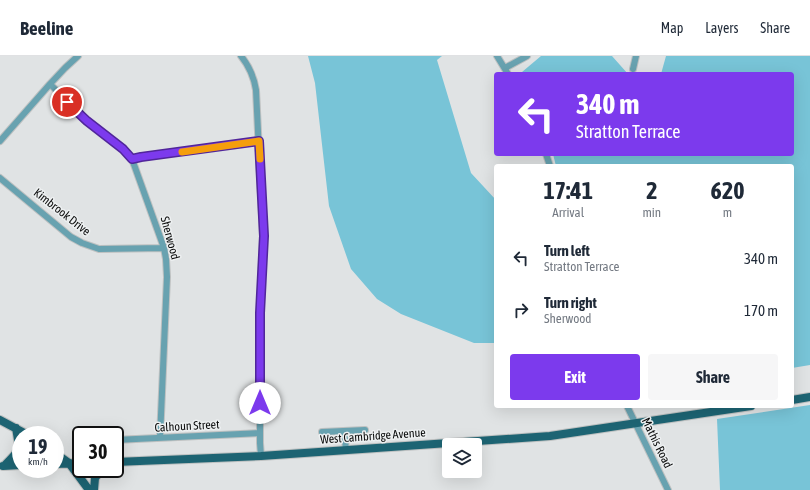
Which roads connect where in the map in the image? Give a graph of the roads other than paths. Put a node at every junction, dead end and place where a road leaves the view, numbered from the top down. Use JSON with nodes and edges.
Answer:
{"nodes":[{"id":1,"x":78,"y":56,"type":"edge"},
{"id":2,"x":241,"y":56,"type":"edge"},
{"id":3,"x":497,"y":56,"type":"edge"},
{"id":4,"x":527,"y":56,"type":"edge"},
{"id":5,"x":636,"y":56,"type":"edge"},
{"id":6,"x":505,"y":68,"type":"junction"},
{"id":7,"x":633,"y":69,"type":"dead end"},
{"id":8,"x":507,"y":72,"type":"edge"},
{"id":9,"x":50,"y":84,"type":"junction"},
{"id":10,"x":0,"y":141,"type":"edge"},
{"id":11,"x":259,"y":141,"type":"junction"},
{"id":12,"x":132,"y":159,"type":"junction"},
{"id":13,"x":0,"y":178,"type":"edge"},
{"id":14,"x":164,"y":248,"type":"junction"},
{"id":15,"x":810,"y":397,"type":"edge"},
{"id":16,"x":794,"y":400,"type":"edge"},
{"id":17,"x":628,"y":408,"type":"edge"},
{"id":18,"x":738,"y":408,"type":"edge"},
{"id":19,"x":0,"y":420,"type":"edge"},
{"id":20,"x":635,"y":424,"type":"junction"},
{"id":21,"x":12,"y":426,"type":"edge"},
{"id":22,"x":365,"y":430,"type":"dead end"},
{"id":23,"x":344,"y":431,"type":"junction"},
{"id":24,"x":322,"y":432,"type":"dead end"},
{"id":25,"x":260,"y":434,"type":"junction"},
{"id":26,"x":160,"y":438,"type":"junction"},
{"id":27,"x":124,"y":440,"type":"edge"},
{"id":28,"x":346,"y":450,"type":"junction"},
{"id":29,"x":260,"y":456,"type":"junction"},
{"id":30,"x":12,"y":458,"type":"edge"},
{"id":31,"x":64,"y":460,"type":"edge"},
{"id":32,"x":124,"y":462,"type":"edge"},
{"id":33,"x":64,"y":464,"type":"edge"},
{"id":34,"x":69,"y":464,"type":"junction"},
{"id":35,"x":72,"y":464,"type":"edge"},
{"id":36,"x":3,"y":466,"type":"edge"},
{"id":37,"x":95,"y":478,"type":"edge"},
{"id":38,"x":89,"y":490,"type":"edge"},
{"id":39,"x":94,"y":490,"type":"edge"},
{"id":40,"x":668,"y":490,"type":"edge"}],
"edges":[{"from":1,"to":9,"type":"street"},
{"from":2,"to":11,"type":"street"},
{"from":3,"to":6,"type":"street"},
{"from":4,"to":6,"type":"street"},
{"from":5,"to":7,"type":"street"},
{"from":6,"to":8,"type":"street"},
{"from":9,"to":10,"type":"street"},
{"from":9,"to":12,"type":"street","name":"Sherwood"},
{"from":11,"to":12,"type":"street"},
{"from":11,"to":25,"type":"street"},
{"from":12,"to":14,"type":"street","name":"Sherwood"},
{"from":13,"to":14,"type":"street","name":"Kimbrook Drive"},
{"from":14,"to":26,"type":"street","name":"Sherwood"},
{"from":15,"to":16,"type":"main road"},
{"from":17,"to":20,"type":"street","name":"Mathis Road"},
{"from":18,"to":20,"type":"main road","name":"West Cambridge Avenue"},
{"from":19,"to":21,"type":"main road"},
{"from":20,"to":28,"type":"main road","name":"West Cambridge Avenue"},
{"from":20,"to":40,"type":"street","name":"Mathis Road"},
{"from":22,"to":23,"type":"street"},
{"from":23,"to":24,"type":"street"},
{"from":23,"to":28,"type":"street"},
{"from":25,"to":26,"type":"street","name":"Calhoun Street"},
{"from":25,"to":29,"type":"street"},
{"from":26,"to":27,"type":"street","name":"Calhoun Street"},
{"from":28,"to":29,"type":"main road","name":"West Cambridge Avenue"},
{"from":29,"to":32,"type":"main road","name":"West Cambridge Avenue"},
{"from":30,"to":36,"type":"main road"},
{"from":31,"to":34,"type":"main road"},
{"from":33,"to":34,"type":"main road"},
{"from":34,"to":35,"type":"main road"},
{"from":34,"to":38,"type":"main road"},
{"from":37,"to":39,"type":"main road"}]}
